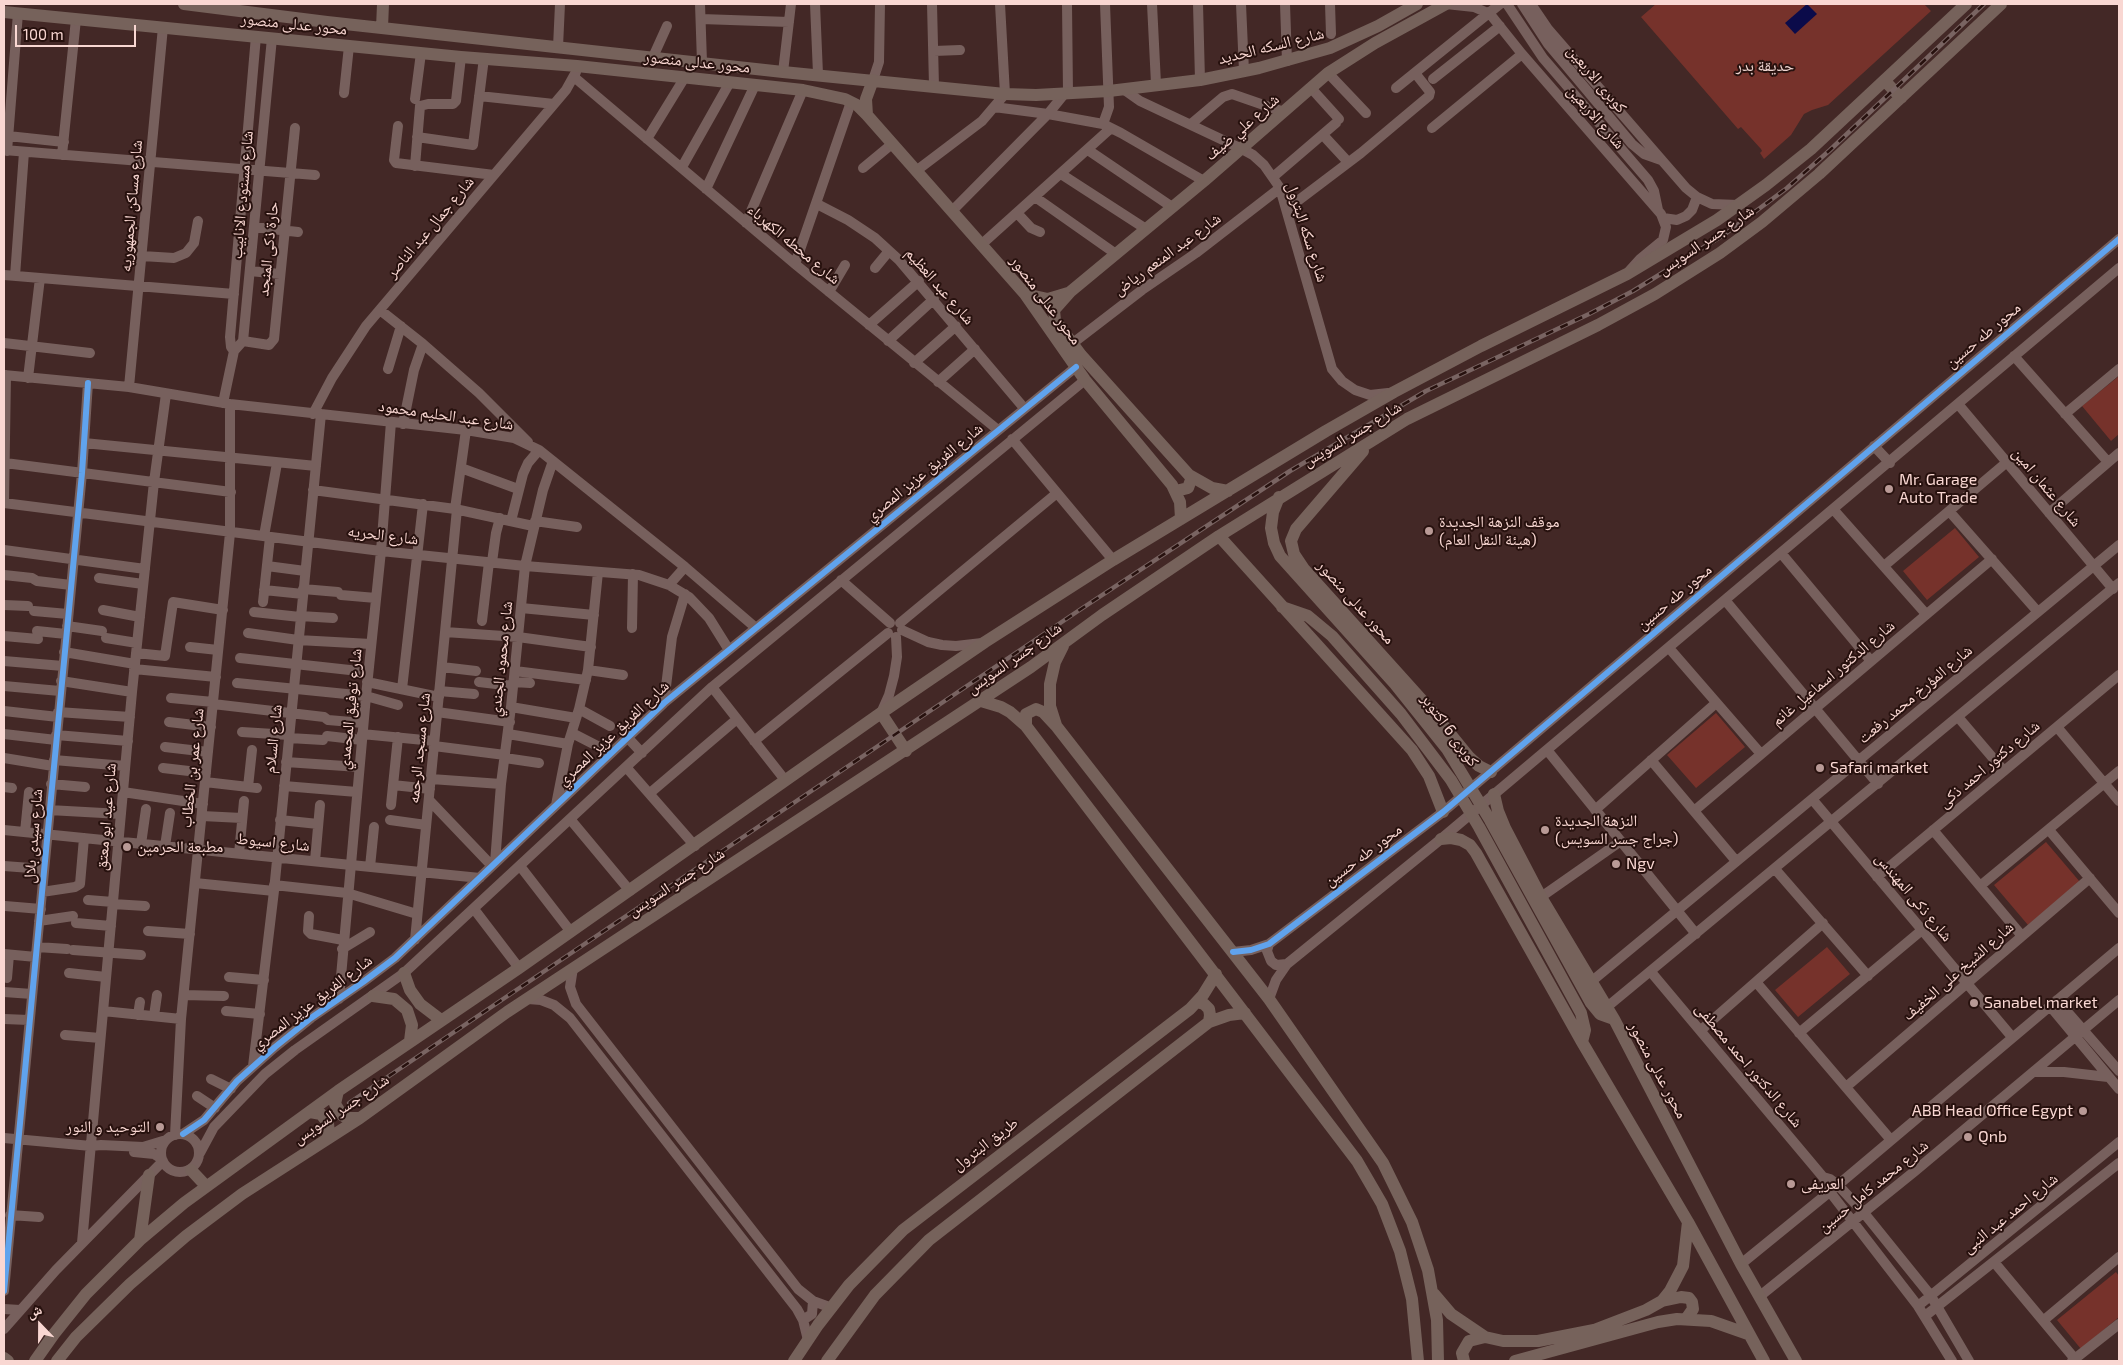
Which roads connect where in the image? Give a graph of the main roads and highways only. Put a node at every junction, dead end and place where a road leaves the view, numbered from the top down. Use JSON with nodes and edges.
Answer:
{"nodes":[{"id":1,"x":184,"y":4,"type":"edge"},
{"id":2,"x":383,"y":4,"type":"edge"},
{"id":3,"x":1417,"y":4,"type":"edge"},
{"id":4,"x":1446,"y":4,"type":"edge"},
{"id":5,"x":1966,"y":4,"type":"edge"},
{"id":6,"x":2001,"y":4,"type":"edge"},
{"id":7,"x":15,"y":8,"type":"edge"},
{"id":8,"x":4,"y":12,"type":"edge"},
{"id":9,"x":382,"y":28,"type":"junction"},
{"id":10,"x":1330,"y":48,"type":"junction"},
{"id":11,"x":1341,"y":64,"type":"junction"},
{"id":12,"x":837,"y":76,"type":"junction"},
{"id":13,"x":872,"y":80,"type":"junction"},
{"id":14,"x":1885,"y":81,"type":"junction"},
{"id":15,"x":1124,"y":89,"type":"joint"},
{"id":16,"x":832,"y":96,"type":"junction"},
{"id":17,"x":1902,"y":98,"type":"junction"},
{"id":18,"x":867,"y":115,"type":"junction"},
{"id":19,"x":1070,"y":292,"type":"junction"},
{"id":20,"x":1025,"y":294,"type":"junction"},
{"id":21,"x":1371,"y":442,"type":"junction"},
{"id":22,"x":1192,"y":477,"type":"junction"},
{"id":23,"x":1228,"y":490,"type":"junction"},
{"id":24,"x":1176,"y":491,"type":"junction"},
{"id":25,"x":1279,"y":498,"type":"junction"},
{"id":26,"x":1181,"y":519,"type":"junction"},
{"id":27,"x":1219,"y":536,"type":"junction"},
{"id":28,"x":1300,"y":572,"type":"junction"},
{"id":29,"x":1282,"y":607,"type":"junction"},
{"id":30,"x":1065,"y":643,"type":"junction"},
{"id":31,"x":980,"y":701,"type":"junction"},
{"id":32,"x":881,"y":713,"type":"junction"},
{"id":33,"x":1026,"y":726,"type":"junction"},
{"id":34,"x":1057,"y":727,"type":"junction"},
{"id":35,"x":1461,"y":748,"type":"junction"},
{"id":36,"x":906,"y":750,"type":"junction"},
{"id":37,"x":1491,"y":772,"type":"road end"},
{"id":38,"x":1429,"y":776,"type":"junction"},
{"id":39,"x":1494,"y":794,"type":"road end"},
{"id":40,"x":1443,"y":812,"type":"road end"},
{"id":41,"x":1505,"y":828,"type":"junction"},
{"id":42,"x":1441,"y":839,"type":"road end"},
{"id":43,"x":1498,"y":848,"type":"junction"},
{"id":44,"x":1473,"y":849,"type":"junction"},
{"id":45,"x":404,"y":973,"type":"road end"},
{"id":46,"x":1216,"y":974,"type":"junction"},
{"id":47,"x":373,"y":996,"type":"road end"},
{"id":48,"x":1197,"y":1002,"type":"junction"},
{"id":49,"x":1245,"y":1013,"type":"junction"},
{"id":50,"x":1614,"y":1019,"type":"junction"},
{"id":51,"x":442,"y":1020,"type":"junction"},
{"id":52,"x":1209,"y":1022,"type":"junction"},
{"id":53,"x":410,"y":1041,"type":"junction"},
{"id":54,"x":1582,"y":1042,"type":"junction"},
{"id":55,"x":338,"y":1091,"type":"junction"},
{"id":56,"x":310,"y":1112,"type":"junction"},
{"id":57,"x":360,"y":1118,"type":"junction"},
{"id":58,"x":327,"y":1139,"type":"junction"},
{"id":59,"x":191,"y":1170,"type":"road end"},
{"id":60,"x":149,"y":1175,"type":"road end"},
{"id":61,"x":206,"y":1186,"type":"junction"},
{"id":62,"x":944,"y":1196,"type":"junction"},
{"id":63,"x":960,"y":1214,"type":"junction"},
{"id":64,"x":1688,"y":1222,"type":"junction"},
{"id":65,"x":140,"y":1240,"type":"junction"},
{"id":66,"x":1434,"y":1294,"type":"junction"},
{"id":67,"x":1662,"y":1300,"type":"junction"},
{"id":68,"x":1686,"y":1318,"type":"junction"},
{"id":69,"x":1748,"y":1334,"type":"junction"},
{"id":70,"x":1485,"y":1337,"type":"junction"},
{"id":71,"x":4,"y":1358,"type":"edge"},
{"id":72,"x":8,"y":1361,"type":"edge"},
{"id":73,"x":35,"y":1361,"type":"edge"},
{"id":74,"x":56,"y":1361,"type":"edge"},
{"id":75,"x":794,"y":1361,"type":"edge"},
{"id":76,"x":826,"y":1361,"type":"edge"},
{"id":77,"x":1418,"y":1361,"type":"edge"},
{"id":78,"x":1438,"y":1361,"type":"edge"},
{"id":79,"x":1464,"y":1361,"type":"edge"},
{"id":80,"x":1515,"y":1361,"type":"edge"},
{"id":81,"x":1764,"y":1361,"type":"edge"},
{"id":82,"x":1796,"y":1361,"type":"edge"}],
"edges":[{"from":1,"to":9,"type":"main road","name":"محور عدلى منصور"},
{"from":2,"to":9,"type":"main road"},
{"from":3,"to":10,"type":"main road","name":"شارع السكه الحديد"},
{"from":4,"to":11,"type":"main road","name":"شارع علي ضيف"},
{"from":5,"to":14,"type":"main road","name":"شارع جسر السويس"},
{"from":6,"to":17,"type":"main road","name":"شارع جسر السويس"},
{"from":7,"to":8,"type":"main road","name":"محور عدلى منصور"},
{"from":7,"to":16,"type":"main road","name":"محور عدلى منصور"},
{"from":9,"to":12,"type":"main road","name":"محور عدلى منصور"},
{"from":10,"to":11,"type":"main road"},
{"from":10,"to":15,"type":"main road","name":"شارع السكه الحديد"},
{"from":11,"to":19,"type":"main road","name":"شارع علي ضيف"},
{"from":12,"to":13,"type":"main road","name":"محور عدلى منصور"},
{"from":12,"to":16,"type":"main road"},
{"from":13,"to":15,"type":"main road","name":"محور عدلى منصور"},
{"from":13,"to":18,"type":"main road"},
{"from":14,"to":17,"type":"main road"},
{"from":14,"to":23,"type":"main road","name":"شارع جسر السويس"},
{"from":16,"to":18,"type":"main road","name":"محور عدلى منصور"},
{"from":17,"to":21,"type":"main road","name":"شارع جسر السويس"},
{"from":18,"to":20,"type":"main road","name":"محور عدلى منصور"},
{"from":19,"to":20,"type":"main road"},
{"from":19,"to":22,"type":"main road","name":"محور عدلى منصور"},
{"from":20,"to":24,"type":"main road","name":"محور عدلى منصور"},
{"from":21,"to":25,"type":"main road","name":"شارع جسر السويس"},
{"from":21,"to":28,"type":"main road","name":"محور عدلى منصور"},
{"from":22,"to":23,"type":"main road","name":"محور عدلى منصور"},
{"from":22,"to":24,"type":"main road"},
{"from":23,"to":26,"type":"main road","name":"شارع جسر السويس"},
{"from":24,"to":26,"type":"main road","name":"محور عدلى منصور"},
{"from":25,"to":27,"type":"main road","name":"شارع جسر السويس"},
{"from":25,"to":28,"type":"main road","name":"كوبرى 6 اكتوبر"},
{"from":26,"to":32,"type":"main road","name":"شارع جسر السويس"},
{"from":27,"to":29,"type":"main road"},
{"from":27,"to":30,"type":"main road","name":"شارع جسر السويس"},
{"from":28,"to":35,"type":"main road","name":"محور عدلى منصور"},
{"from":28,"to":43,"type":"main road","name":"كوبرى 6 اكتوبر"},
{"from":29,"to":38,"type":"main road"},
{"from":29,"to":43,"type":"main road","name":"كوبرى 6 اكتوبر"},
{"from":30,"to":31,"type":"main road","name":"شارع جسر السويس"},
{"from":30,"to":34,"type":"main road"},
{"from":31,"to":33,"type":"main road"},
{"from":31,"to":36,"type":"main road","name":"شارع جسر السويس"},
{"from":32,"to":36,"type":"main road"},
{"from":32,"to":51,"type":"main road","name":"شارع جسر السويس"},
{"from":33,"to":34,"type":"main road"},
{"from":33,"to":46,"type":"main road"},
{"from":34,"to":66,"type":"main road"},
{"from":35,"to":37,"type":"main road","name":"محور عدلى منصور"},
{"from":35,"to":38,"type":"main road"},
{"from":36,"to":57,"type":"main road","name":"شارع جسر السويس"},
{"from":38,"to":40,"type":"main road"},
{"from":39,"to":41,"type":"main road","name":"محور عدلى منصور"},
{"from":41,"to":44,"type":"main road"},
{"from":41,"to":50,"type":"main road","name":"محور عدلى منصور"},
{"from":42,"to":44,"type":"main road"},
{"from":43,"to":50,"type":"main road","name":"كوبرى 6 اكتوبر"},
{"from":43,"to":54,"type":"main road","name":"كوبرى 6 اكتوبر"},
{"from":44,"to":54,"type":"main road"},
{"from":45,"to":51,"type":"main road"},
{"from":46,"to":48,"type":"main road","name":"طريق البترول"},
{"from":46,"to":49,"type":"main road"},
{"from":47,"to":53,"type":"main road"},
{"from":48,"to":52,"type":"main road"},
{"from":48,"to":62,"type":"main road","name":"طريق البترول"},
{"from":49,"to":52,"type":"main road"},
{"from":49,"to":77,"type":"main road"},
{"from":50,"to":82,"type":"main road","name":"محور عدلى منصور"},
{"from":51,"to":53,"type":"main road","name":"شارع جسر السويس"},
{"from":52,"to":63,"type":"main road"},
{"from":53,"to":55,"type":"main road","name":"شارع جسر السويس"},
{"from":54,"to":64,"type":"main road"},
{"from":55,"to":56,"type":"main road","name":"شارع جسر السويس"},
{"from":55,"to":57,"type":"main road"},
{"from":56,"to":58,"type":"main road"},
{"from":56,"to":61,"type":"main road","name":"شارع جسر السويس"},
{"from":57,"to":58,"type":"main road","name":"شارع جسر السويس"},
{"from":58,"to":74,"type":"main road","name":"شارع جسر السويس"},
{"from":59,"to":61,"type":"main road"},
{"from":60,"to":65,"type":"main road"},
{"from":61,"to":65,"type":"main road","name":"شارع جسر السويس"},
{"from":62,"to":63,"type":"main road"},
{"from":62,"to":75,"type":"main road","name":"طريق البترول"},
{"from":63,"to":76,"type":"main road"},
{"from":64,"to":67,"type":"main road"},
{"from":64,"to":69,"type":"main road"},
{"from":65,"to":73,"type":"main road","name":"شارع جسر السويس"},
{"from":66,"to":70,"type":"main road"},
{"from":66,"to":78,"type":"main road"},
{"from":67,"to":68,"type":"main road"},
{"from":67,"to":70,"type":"main road"},
{"from":68,"to":69,"type":"main road"},
{"from":68,"to":80,"type":"main road"},
{"from":69,"to":81,"type":"main road"},
{"from":70,"to":79,"type":"main road"},
{"from":71,"to":72,"type":"main road"}]}
